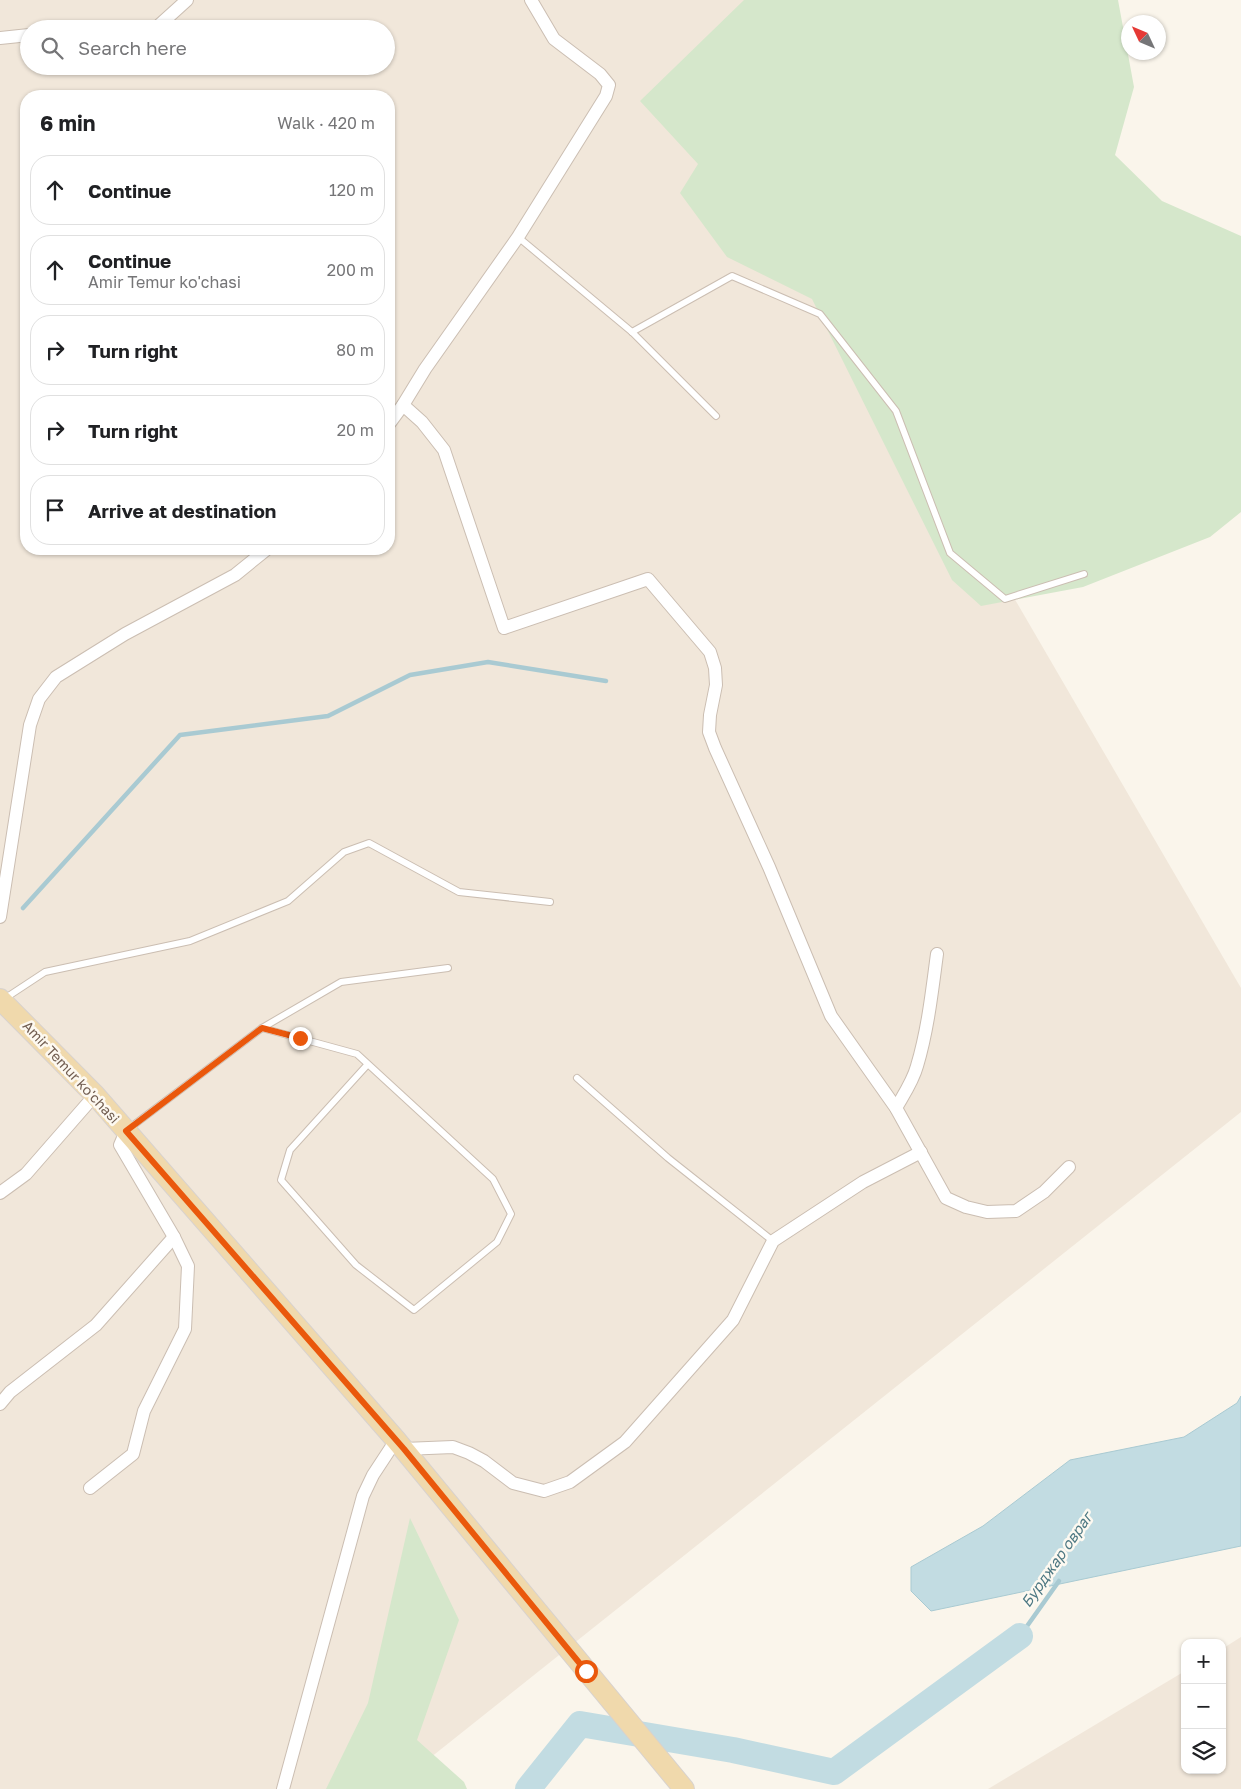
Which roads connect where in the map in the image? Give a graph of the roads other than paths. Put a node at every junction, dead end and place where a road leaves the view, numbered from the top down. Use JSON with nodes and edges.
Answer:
{"nodes":[{"id":1,"x":187,"y":0,"type":"edge"},
{"id":2,"x":531,"y":0,"type":"edge"},
{"id":3,"x":166,"y":20,"type":"edge"},
{"id":4,"x":20,"y":36,"type":"edge"},
{"id":5,"x":0,"y":38,"type":"edge"},
{"id":6,"x":518,"y":237,"type":"junction"},
{"id":7,"x":632,"y":332,"type":"junction"},
{"id":8,"x":403,"y":405,"type":"junction"},
{"id":9,"x":395,"y":416,"type":"edge"},
{"id":10,"x":716,"y":416,"type":"dead end"},
{"id":11,"x":260,"y":555,"type":"edge"},
{"id":12,"x":1084,"y":574,"type":"dead end"},
{"id":13,"x":550,"y":902,"type":"dead end"},
{"id":14,"x":0,"y":917,"type":"edge"},
{"id":15,"x":937,"y":954,"type":"dead end"},
{"id":16,"x":448,"y":968,"type":"dead end"},
{"id":17,"x":1,"y":999,"type":"edge"},
{"id":18,"x":262,"y":1028,"type":"junction"},
{"id":19,"x":368,"y":1064,"type":"junction"},
{"id":20,"x":577,"y":1078,"type":"dead end"},
{"id":21,"x":96,"y":1095,"type":"junction"},
{"id":22,"x":896,"y":1108,"type":"junction"},
{"id":23,"x":126,"y":1131,"type":"junction"},
{"id":24,"x":921,"y":1152,"type":"junction"},
{"id":25,"x":1069,"y":1167,"type":"dead end"},
{"id":26,"x":0,"y":1193,"type":"edge"},
{"id":27,"x":174,"y":1237,"type":"junction"},
{"id":28,"x":773,"y":1241,"type":"junction"},
{"id":29,"x":0,"y":1404,"type":"edge"},
{"id":30,"x":406,"y":1451,"type":"junction"},
{"id":31,"x":90,"y":1488,"type":"dead end"},
{"id":32,"x":283,"y":1789,"type":"edge"},
{"id":33,"x":684,"y":1789,"type":"edge"}],
"edges":[{"from":1,"to":3,"type":"street"},
{"from":2,"to":6,"type":"street"},
{"from":4,"to":5,"type":"street"},
{"from":6,"to":7,"type":"lane"},
{"from":6,"to":8,"type":"street"},
{"from":7,"to":10,"type":"lane"},
{"from":7,"to":12,"type":"lane"},
{"from":8,"to":9,"type":"street"},
{"from":8,"to":22,"type":"street"},
{"from":11,"to":14,"type":"street"},
{"from":13,"to":17,"type":"lane"},
{"from":15,"to":22,"type":"street"},
{"from":16,"to":18,"type":"lane"},
{"from":17,"to":21,"type":"main road","name":"Amir Temur ko'chasi"},
{"from":18,"to":19,"type":"lane"},
{"from":18,"to":23,"type":"lane"},
{"from":19,"to":19,"type":"lane"},
{"from":20,"to":28,"type":"lane"},
{"from":21,"to":23,"type":"main road","name":"Amir Temur ko'chasi"},
{"from":21,"to":26,"type":"street"},
{"from":22,"to":24,"type":"street"},
{"from":23,"to":27,"type":"street"},
{"from":23,"to":30,"type":"main road","name":"Amir Temur ko'chasi"},
{"from":24,"to":25,"type":"street"},
{"from":24,"to":28,"type":"street"},
{"from":27,"to":29,"type":"street"},
{"from":27,"to":31,"type":"street"},
{"from":28,"to":30,"type":"street"},
{"from":30,"to":32,"type":"street"},
{"from":30,"to":33,"type":"main road","name":"Amir Temur ko'chasi"}]}
